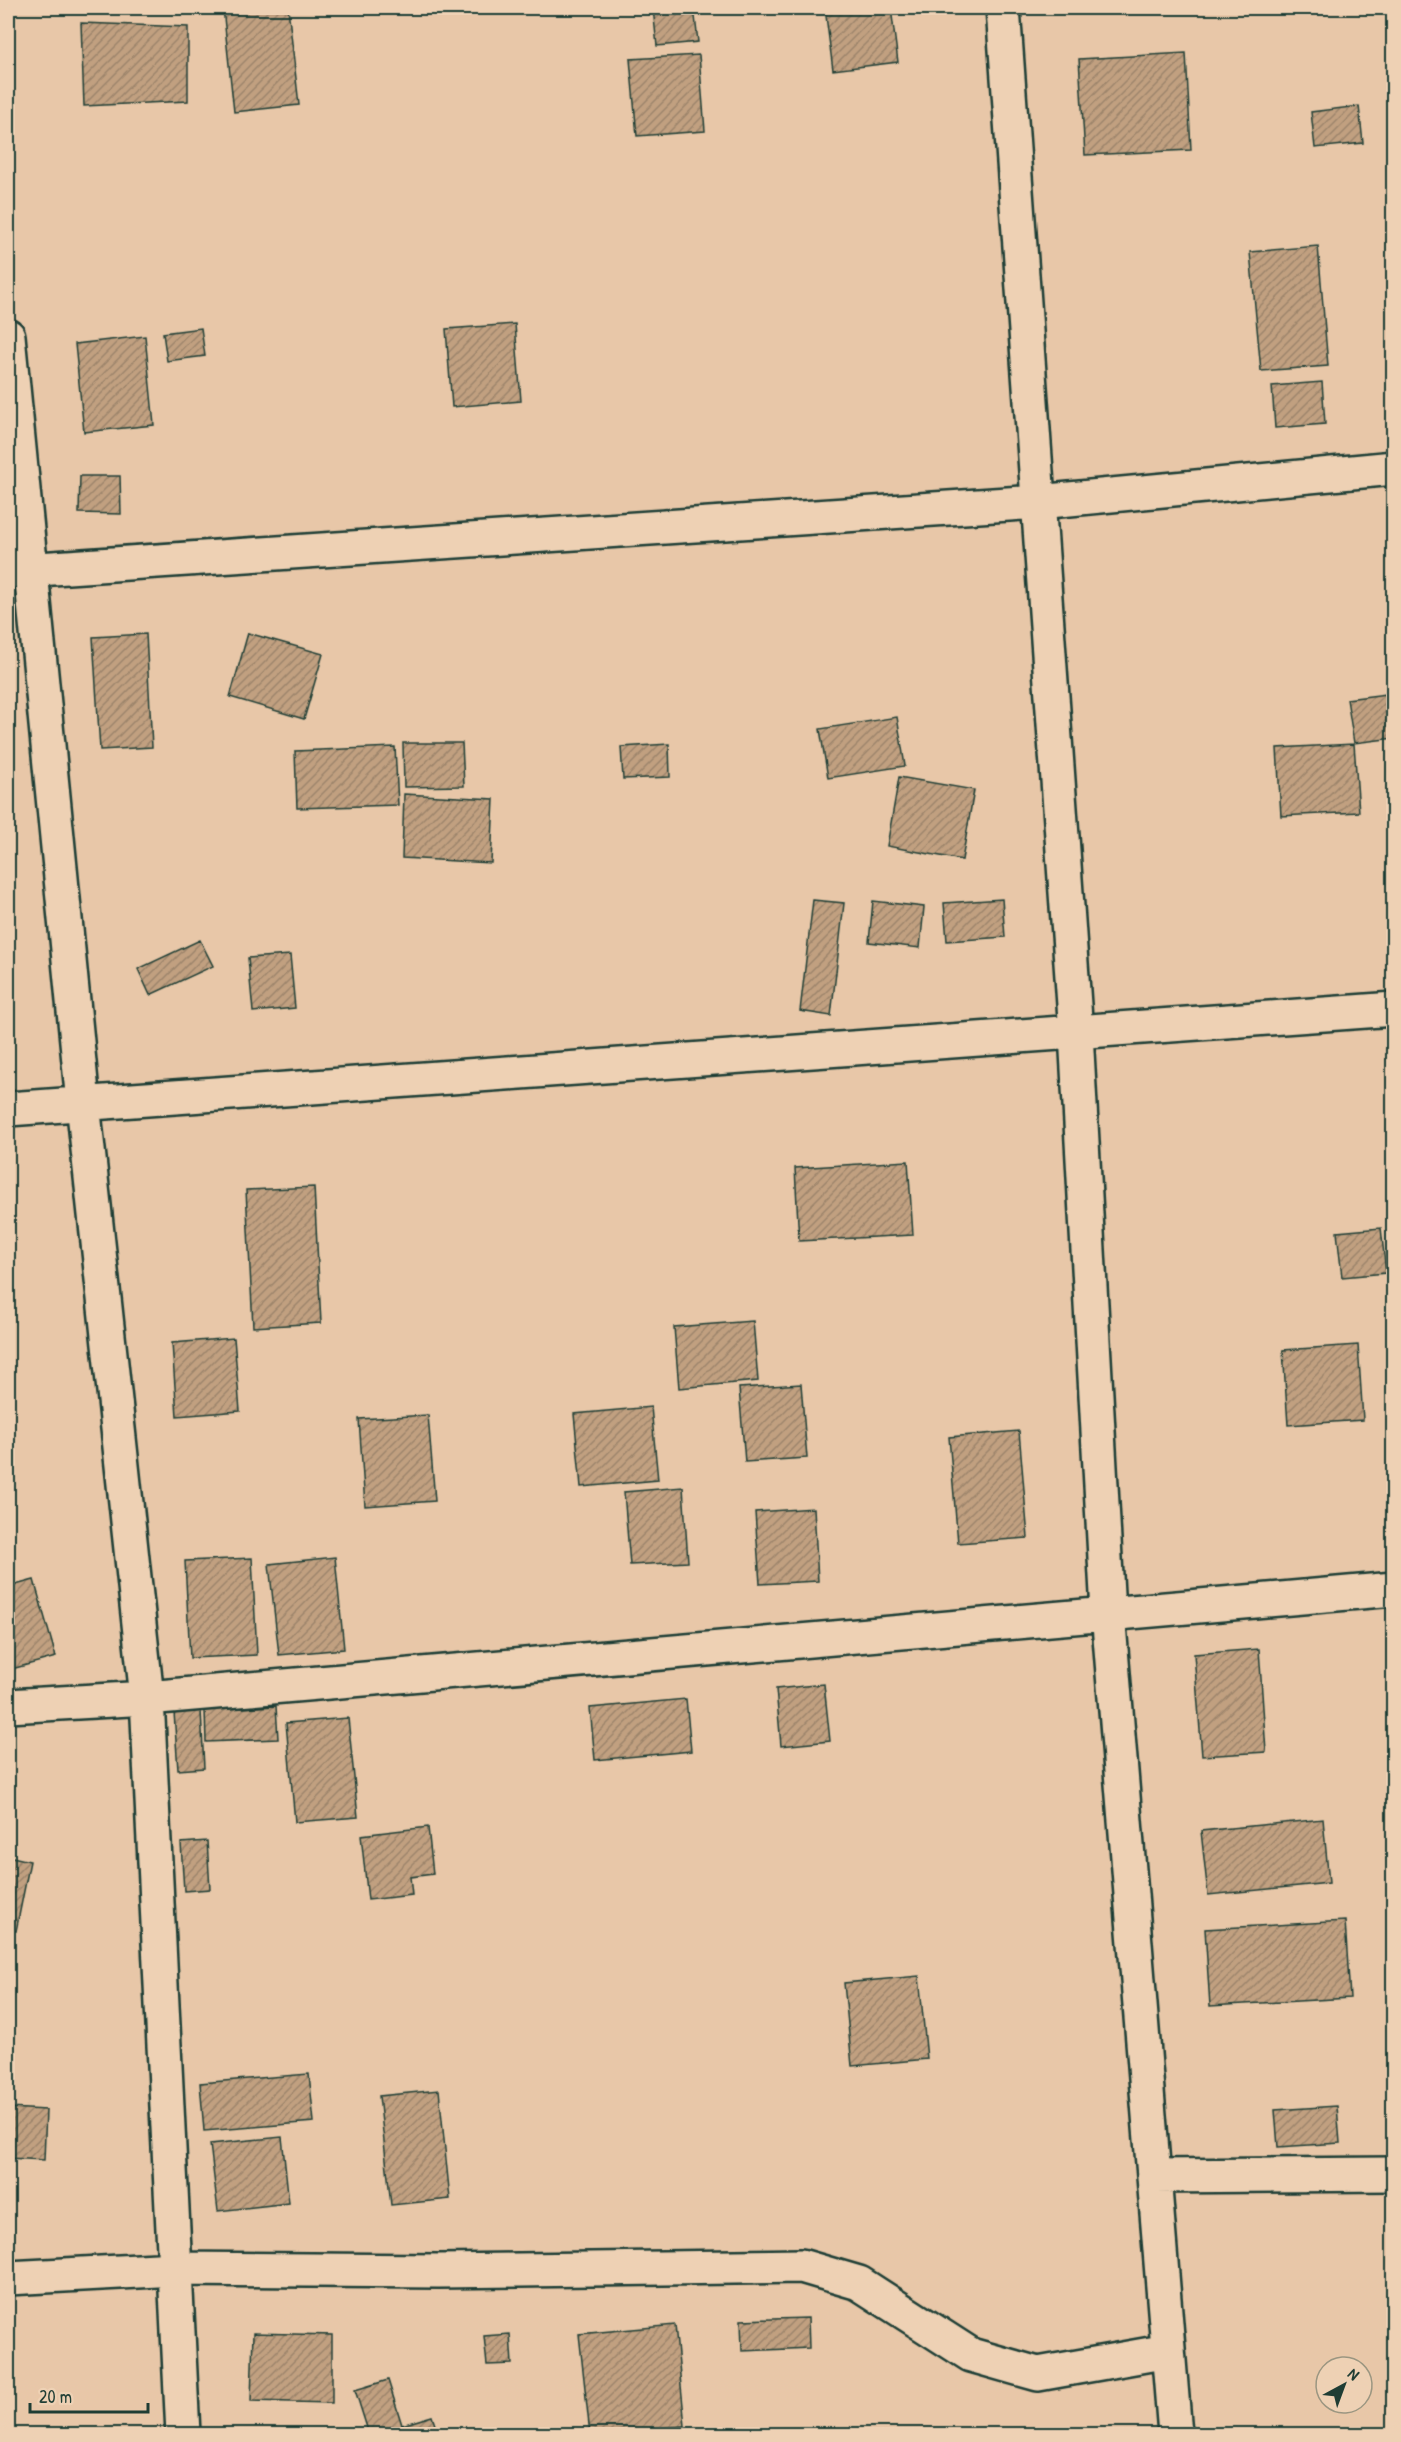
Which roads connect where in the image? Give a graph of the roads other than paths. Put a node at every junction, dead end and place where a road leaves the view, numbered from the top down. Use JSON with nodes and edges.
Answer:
{"nodes":[{"id":1,"x":1003,"y":8,"type":"edge"},
{"id":2,"x":8,"y":336,"type":"edge"},
{"id":3,"x":1394,"y":468,"type":"edge"},
{"id":4,"x":1038,"y":502,"type":"junction"},
{"id":5,"x":20,"y":570,"type":"edge"},
{"id":6,"x":1394,"y":1010,"type":"edge"},
{"id":7,"x":1076,"y":1033,"type":"junction"},
{"id":8,"x":83,"y":1103,"type":"junction"},
{"id":9,"x":8,"y":1109,"type":"edge"},
{"id":10,"x":1394,"y":1589,"type":"edge"},
{"id":11,"x":1108,"y":1612,"type":"junction"},
{"id":12,"x":147,"y":1698,"type":"junction"},
{"id":13,"x":8,"y":1706,"type":"edge"},
{"id":14,"x":1394,"y":2174,"type":"edge"},
{"id":15,"x":1154,"y":2176,"type":"junction"},
{"id":16,"x":176,"y":2269,"type":"junction"},
{"id":17,"x":8,"y":2278,"type":"edge"},
{"id":18,"x":1168,"y":2351,"type":"junction"},
{"id":19,"x":183,"y":2434,"type":"edge"},
{"id":20,"x":1175,"y":2434,"type":"edge"}],
"edges":[{"from":1,"to":4,"type":"street"},
{"from":2,"to":5,"type":"street"},
{"from":3,"to":4,"type":"street"},
{"from":4,"to":5,"type":"street"},
{"from":4,"to":7,"type":"street"},
{"from":5,"to":8,"type":"street"},
{"from":6,"to":7,"type":"street"},
{"from":7,"to":8,"type":"street"},
{"from":7,"to":11,"type":"street"},
{"from":8,"to":9,"type":"street"},
{"from":8,"to":12,"type":"street"},
{"from":10,"to":11,"type":"street"},
{"from":11,"to":12,"type":"street"},
{"from":11,"to":15,"type":"street"},
{"from":12,"to":13,"type":"street"},
{"from":12,"to":16,"type":"street"},
{"from":14,"to":15,"type":"street"},
{"from":15,"to":18,"type":"street"},
{"from":16,"to":17,"type":"street"},
{"from":16,"to":18,"type":"street"},
{"from":16,"to":19,"type":"street"},
{"from":18,"to":20,"type":"street"}]}
